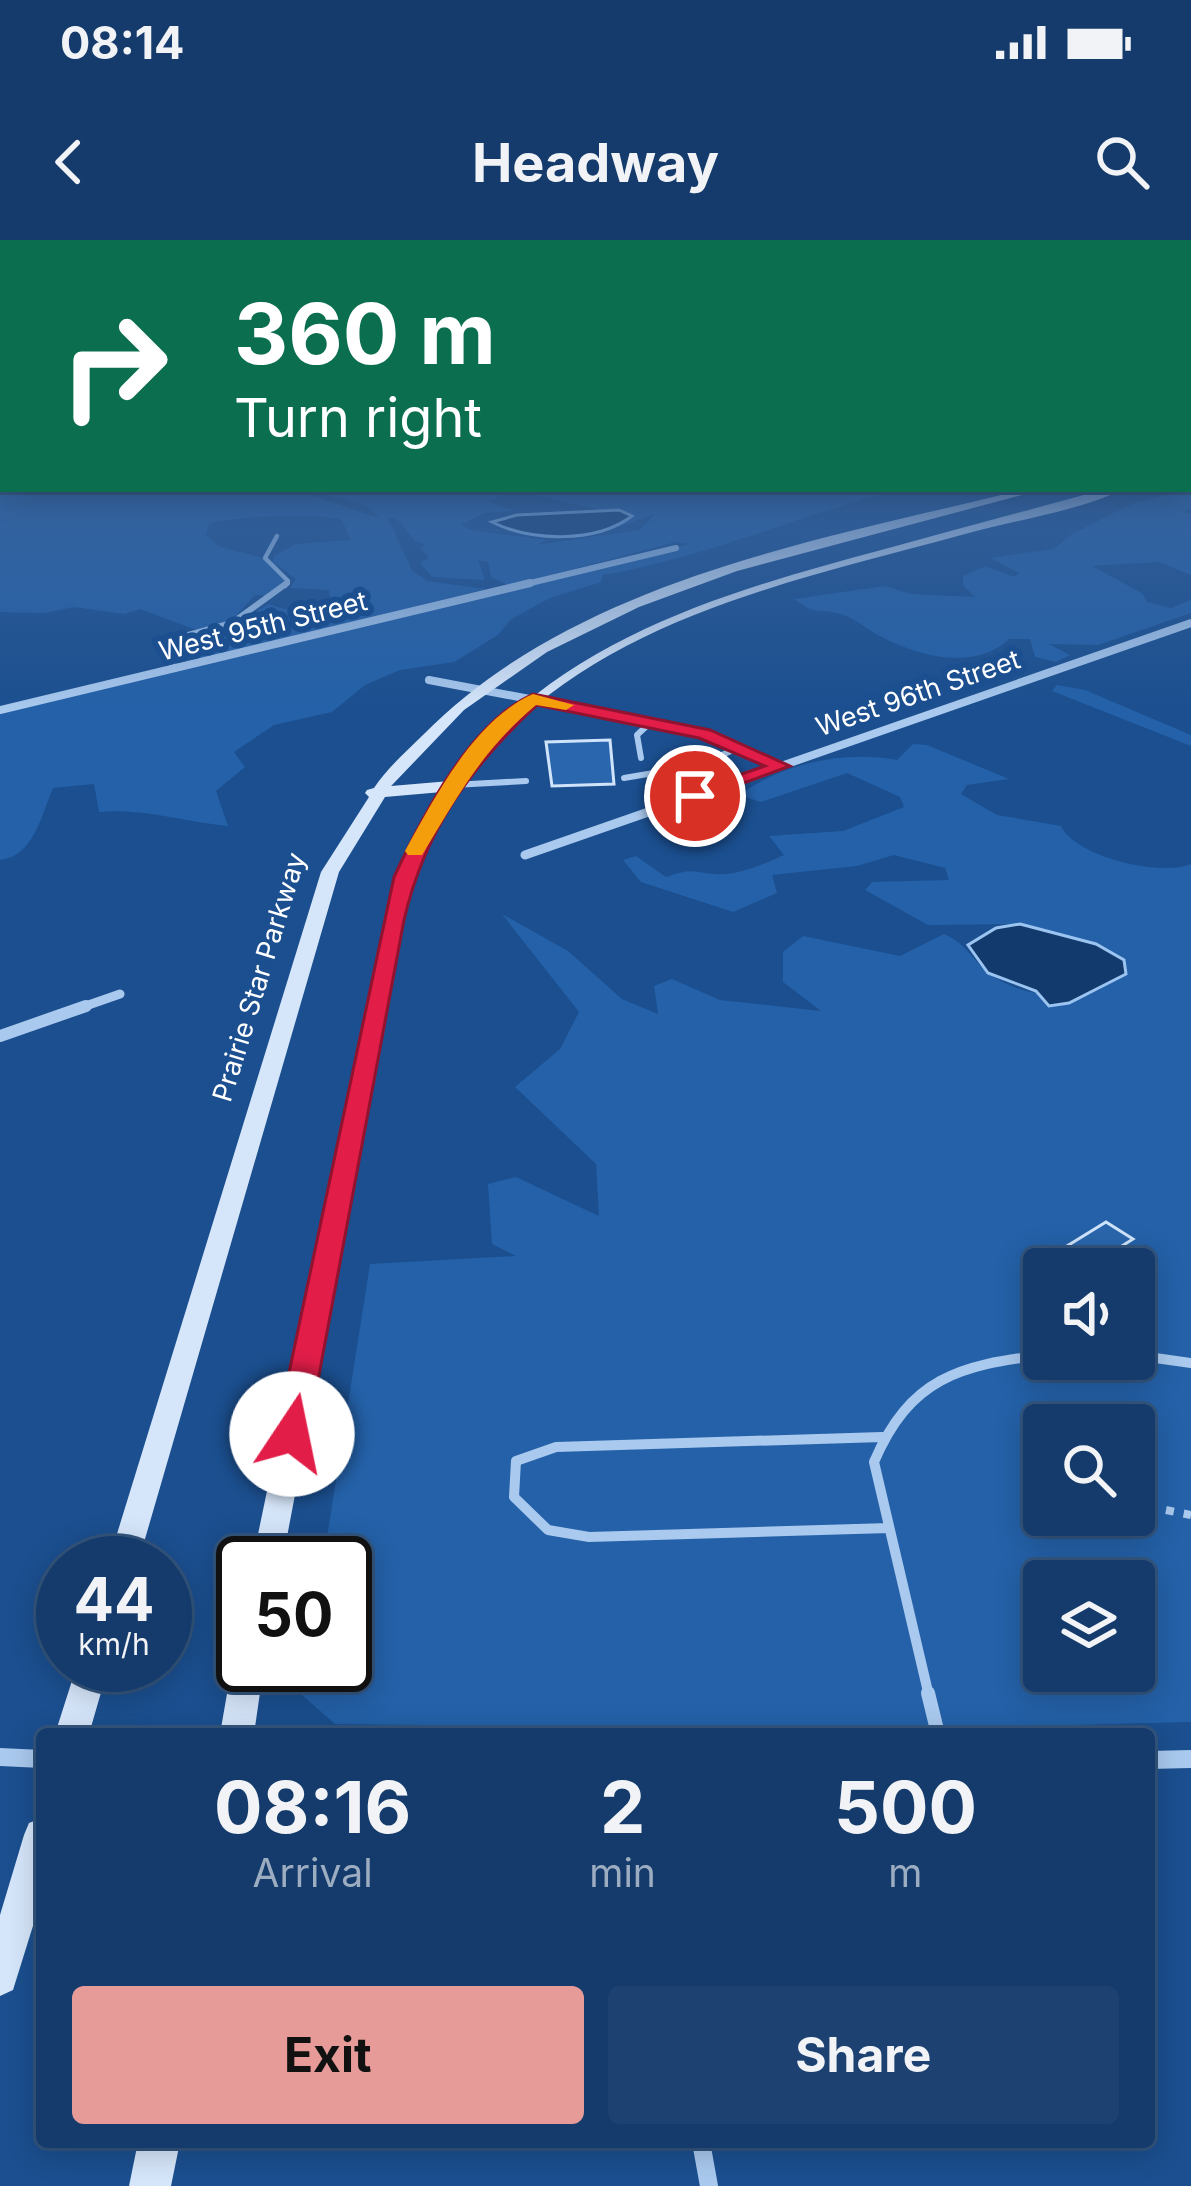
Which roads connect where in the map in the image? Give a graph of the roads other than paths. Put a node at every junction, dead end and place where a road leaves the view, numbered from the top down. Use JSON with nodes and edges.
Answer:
{"nodes":[{"id":1,"x":895,"y":529,"type":"edge"},
{"id":2,"x":977,"y":529,"type":"edge"},
{"id":3,"x":277,"y":536,"type":"dead end"},
{"id":4,"x":676,"y":548,"type":"dead end"},
{"id":5,"x":1191,"y":623,"type":"edge"},
{"id":6,"x":176,"y":669,"type":"junction"},
{"id":7,"x":429,"y":680,"type":"dead end"},
{"id":8,"x":477,"y":689,"type":"junction"},
{"id":9,"x":533,"y":699,"type":"junction"},
{"id":10,"x":0,"y":710,"type":"edge"},
{"id":11,"x":652,"y":721,"type":"junction"},
{"id":12,"x":740,"y":747,"type":"junction"},
{"id":13,"x":641,"y":758,"type":"dead end"},
{"id":14,"x":781,"y":766,"type":"junction"},
{"id":15,"x":624,"y":778,"type":"dead end"},
{"id":16,"x":526,"y":781,"type":"dead end"},
{"id":17,"x":450,"y":786,"type":"junction"},
{"id":18,"x":373,"y":794,"type":"junction"},
{"id":19,"x":524,"y":855,"type":"dead end"},
{"id":20,"x":120,"y":994,"type":"dead end"},
{"id":21,"x":0,"y":1036,"type":"edge"},
{"id":22,"x":1023,"y":1357,"type":"edge"},
{"id":23,"x":1155,"y":1358,"type":"edge"},
{"id":24,"x":1191,"y":1363,"type":"edge"},
{"id":25,"x":882,"y":1437,"type":"junction"},
{"id":26,"x":889,"y":1528,"type":"junction"},
{"id":27,"x":131,"y":1536,"type":"edge"},
{"id":28,"x":272,"y":1536,"type":"edge"},
{"id":29,"x":85,"y":1692,"type":"edge"},
{"id":30,"x":244,"y":1692,"type":"edge"},
{"id":31,"x":74,"y":1728,"type":"edge"},
{"id":32,"x":238,"y":1728,"type":"edge"},
{"id":33,"x":937,"y":1728,"type":"edge"},
{"id":34,"x":0,"y":1757,"type":"edge"},
{"id":35,"x":36,"y":1759,"type":"edge"},
{"id":36,"x":1191,"y":1759,"type":"edge"},
{"id":37,"x":1155,"y":1760,"type":"edge"},
{"id":38,"x":36,"y":1855,"type":"edge"},
{"id":39,"x":0,"y":1977,"type":"edge"},
{"id":40,"x":158,"y":2148,"type":"edge"},
{"id":41,"x":702,"y":2148,"type":"edge"},
{"id":42,"x":150,"y":2186,"type":"edge"},
{"id":43,"x":709,"y":2186,"type":"edge"}],
"edges":[{"from":1,"to":8,"type":"main road","name":"Prairie Star Parkway"},
{"from":2,"to":9,"type":"main road"},
{"from":3,"to":6,"type":"lane"},
{"from":4,"to":6,"type":"street","name":"West 95th Street"},
{"from":5,"to":14,"type":"street","name":"West 96th Street"},
{"from":6,"to":10,"type":"street","name":"West 95th Street"},
{"from":7,"to":8,"type":"street"},
{"from":8,"to":9,"type":"street"},
{"from":8,"to":18,"type":"main road","name":"Prairie Star Parkway"},
{"from":9,"to":11,"type":"street"},
{"from":9,"to":17,"type":"main road"},
{"from":11,"to":12,"type":"street"},
{"from":11,"to":13,"type":"lane"},
{"from":12,"to":14,"type":"street"},
{"from":12,"to":15,"type":"lane"},
{"from":14,"to":19,"type":"street","name":"West 96th Street"},
{"from":16,"to":17,"type":"lane"},
{"from":17,"to":18,"type":"main road"},
{"from":17,"to":28,"type":"main road"},
{"from":18,"to":27,"type":"main road","name":"Prairie Star Parkway"},
{"from":20,"to":21,"type":"street"},
{"from":22,"to":25,"type":"lane"},
{"from":23,"to":24,"type":"lane"},
{"from":25,"to":26,"type":"lane"},
{"from":25,"to":26,"type":"lane"},
{"from":26,"to":33,"type":"lane"},
{"from":29,"to":31,"type":"main road"},
{"from":30,"to":32,"type":"main road"},
{"from":34,"to":35,"type":"street"},
{"from":36,"to":37,"type":"street"},
{"from":38,"to":39,"type":"main road"},
{"from":40,"to":42,"type":"main road"},
{"from":41,"to":43,"type":"street"}]}
